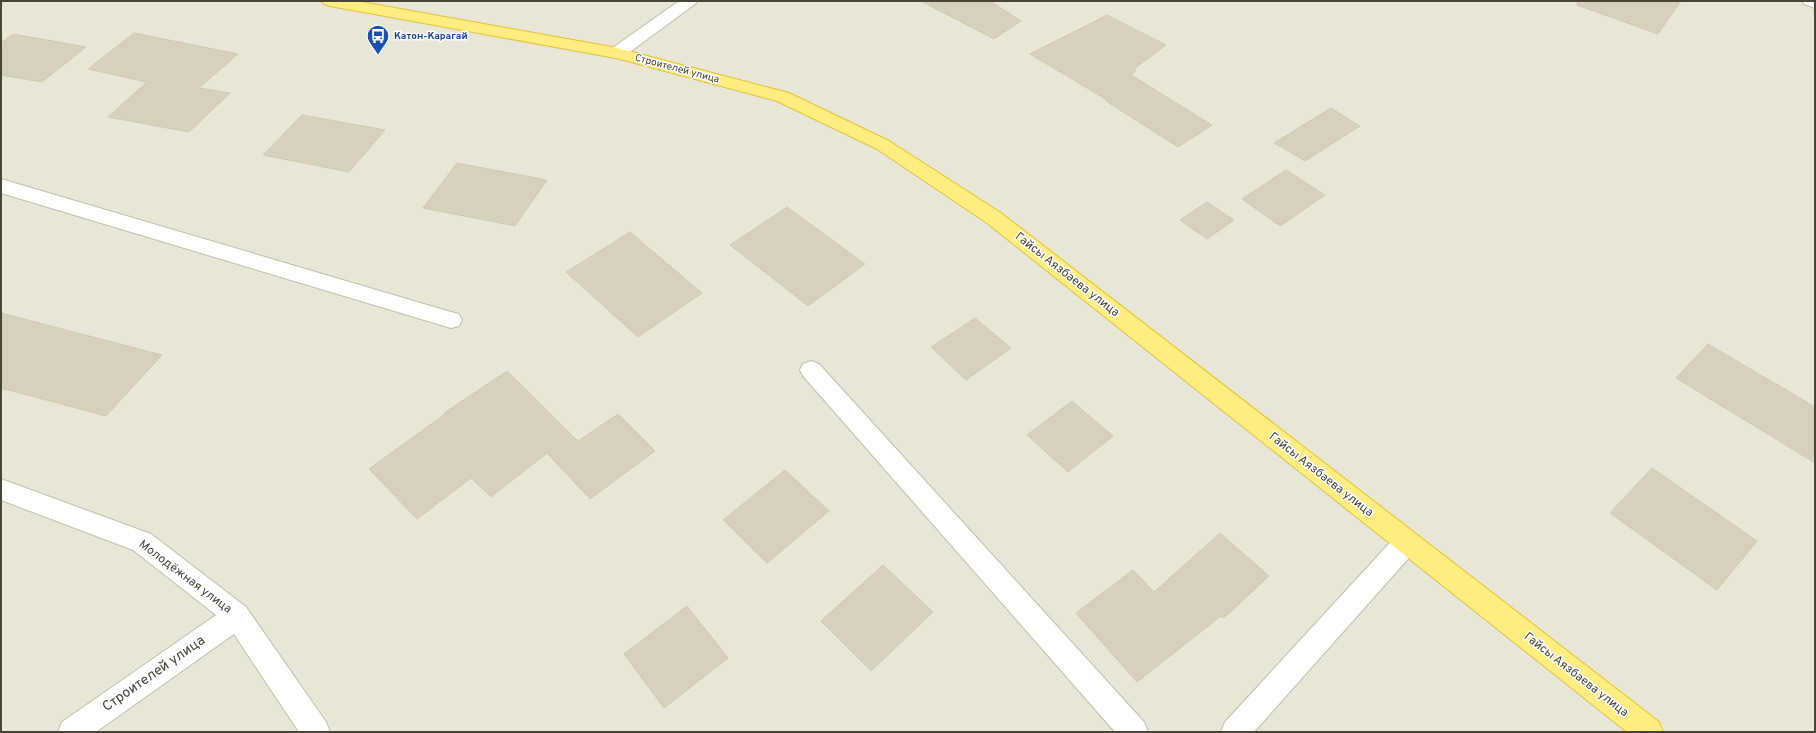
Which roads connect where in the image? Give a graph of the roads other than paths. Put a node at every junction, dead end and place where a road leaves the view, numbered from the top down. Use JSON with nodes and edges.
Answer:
{"nodes":[{"id":1,"x":330,"y":1,"type":"edge"},
{"id":2,"x":689,"y":1,"type":"edge"},
{"id":3,"x":1810,"y":1,"type":"edge"},
{"id":4,"x":1815,"y":3,"type":"edge"},
{"id":5,"x":617,"y":53,"type":"junction"},
{"id":6,"x":1,"y":186,"type":"edge"},
{"id":7,"x":994,"y":218,"type":"joint"},
{"id":8,"x":451,"y":320,"type":"dead end"},
{"id":9,"x":811,"y":370,"type":"dead end"},
{"id":10,"x":1,"y":489,"type":"edge"},
{"id":11,"x":1406,"y":543,"type":"junction"},
{"id":12,"x":237,"y":616,"type":"junction"},
{"id":13,"x":72,"y":732,"type":"edge"},
{"id":14,"x":316,"y":732,"type":"edge"},
{"id":15,"x":1134,"y":732,"type":"edge"},
{"id":16,"x":1235,"y":732,"type":"edge"},
{"id":17,"x":1649,"y":732,"type":"edge"}],
"edges":[{"from":1,"to":5,"type":"highway","name":"Строителей улица"},
{"from":2,"to":5,"type":"street"},
{"from":3,"to":4,"type":"street"},
{"from":5,"to":7,"type":"highway","name":"Строителей улица"},
{"from":6,"to":8,"type":"street"},
{"from":7,"to":11,"type":"highway","name":"Гайсы Аязбаева улица"},
{"from":9,"to":15,"type":"street"},
{"from":10,"to":12,"type":"street","name":"Молодёжная улица"},
{"from":11,"to":16,"type":"street"},
{"from":11,"to":17,"type":"highway","name":"Гайсы Аязбаева улица"},
{"from":12,"to":13,"type":"street","name":"Строителей улица"},
{"from":12,"to":14,"type":"street","name":"Молодёжная улица"}]}
